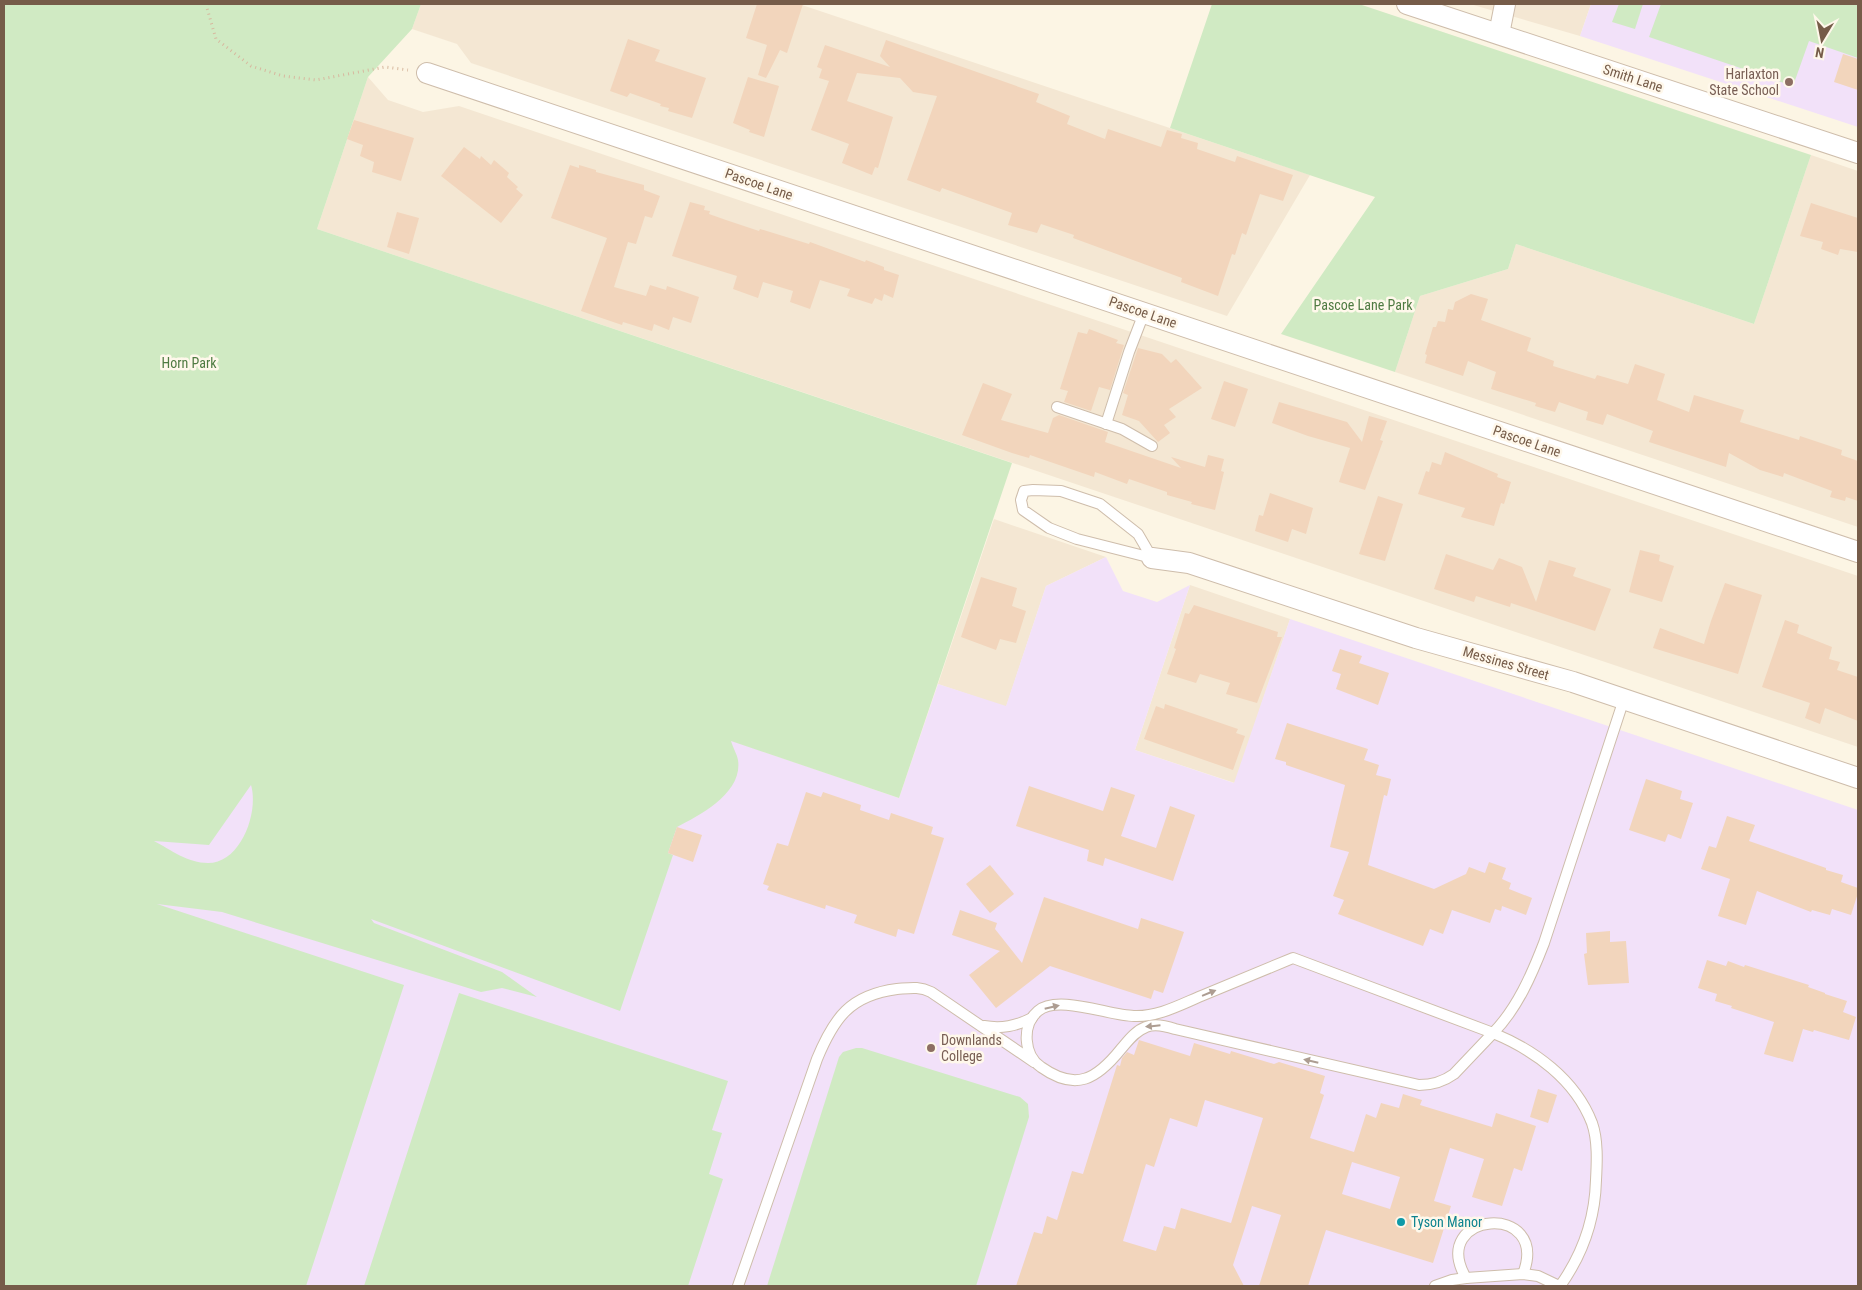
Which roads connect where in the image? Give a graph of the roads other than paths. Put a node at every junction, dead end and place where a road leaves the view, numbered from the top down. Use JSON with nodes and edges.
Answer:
{"nodes":[{"id":1,"x":1407,"y":4,"type":"edge"},
{"id":2,"x":1505,"y":4,"type":"edge"},
{"id":3,"x":1499,"y":34,"type":"junction"},
{"id":4,"x":427,"y":73,"type":"road end"},
{"id":5,"x":1858,"y":152,"type":"edge"},
{"id":6,"x":1144,"y":313,"type":"junction"},
{"id":7,"x":1057,"y":407,"type":"dead end"},
{"id":8,"x":1106,"y":424,"type":"junction"},
{"id":9,"x":1152,"y":446,"type":"dead end"},
{"id":10,"x":1858,"y":552,"type":"edge"},
{"id":11,"x":1152,"y":558,"type":"junction"},
{"id":12,"x":1624,"y":700,"type":"junction"},
{"id":13,"x":1858,"y":778,"type":"edge"},
{"id":14,"x":1032,"y":1018,"type":"junction"},
{"id":15,"x":981,"y":1026,"type":"junction"},
{"id":16,"x":1493,"y":1033,"type":"junction"},
{"id":17,"x":1036,"y":1064,"type":"junction"},
{"id":18,"x":1523,"y":1274,"type":"junction"},
{"id":19,"x":1466,"y":1278,"type":"junction"},
{"id":20,"x":738,"y":1286,"type":"edge"},
{"id":21,"x":1435,"y":1286,"type":"edge"},
{"id":22,"x":1559,"y":1286,"type":"edge"}],
"edges":[{"from":1,"to":3,"type":"street","name":"Smith Lane"},
{"from":2,"to":3,"type":"street"},
{"from":3,"to":5,"type":"street","name":"Smith Lane"},
{"from":4,"to":6,"type":"street","name":"Pascoe Lane"},
{"from":6,"to":8,"type":"lane"},
{"from":6,"to":10,"type":"street","name":"Pascoe Lane"},
{"from":7,"to":8,"type":"lane"},
{"from":8,"to":9,"type":"lane"},
{"from":11,"to":11,"type":"lane"},
{"from":11,"to":12,"type":"street","name":"Messines Street"},
{"from":12,"to":13,"type":"street","name":"Messines Street"},
{"from":12,"to":16,"type":"lane"},
{"from":14,"to":15,"type":"lane"},
{"from":14,"to":16,"type":"lane","one_way":true},
{"from":14,"to":17,"type":"lane"},
{"from":15,"to":17,"type":"lane"},
{"from":15,"to":20,"type":"lane"},
{"from":16,"to":17,"type":"lane","one_way":true},
{"from":16,"to":22,"type":"lane"},
{"from":18,"to":19,"type":"lane"},
{"from":18,"to":19,"type":"lane"},
{"from":18,"to":22,"type":"lane"},
{"from":19,"to":21,"type":"lane"}]}
